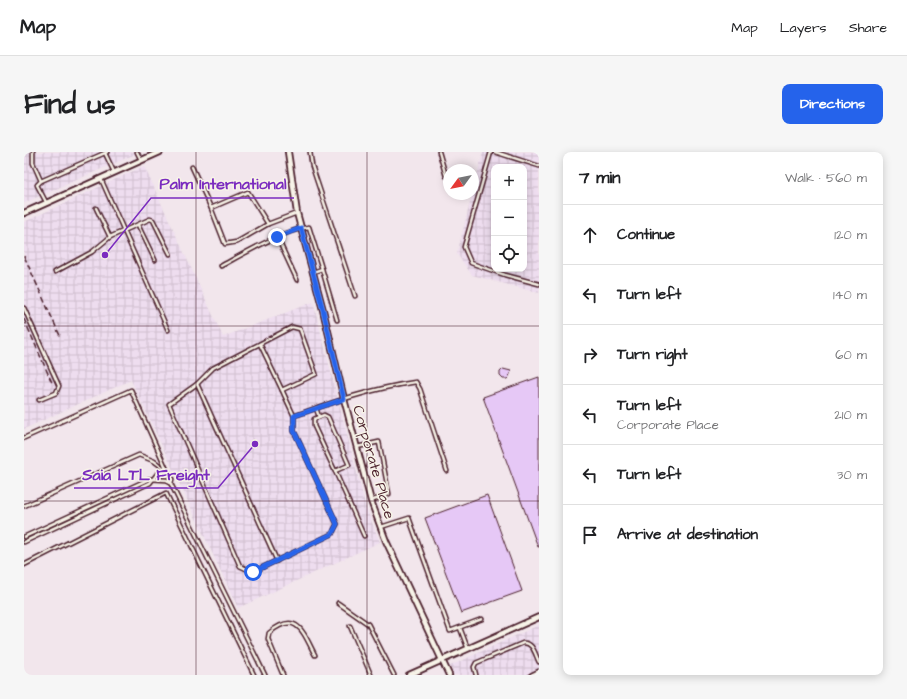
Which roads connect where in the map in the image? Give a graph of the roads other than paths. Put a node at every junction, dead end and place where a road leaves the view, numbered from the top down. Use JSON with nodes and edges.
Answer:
{"nodes":[{"id":1,"x":33,"y":152,"type":"edge"},
{"id":2,"x":106,"y":152,"type":"edge"},
{"id":3,"x":137,"y":152,"type":"edge"},
{"id":4,"x":160,"y":152,"type":"edge"},
{"id":5,"x":288,"y":152,"type":"edge"},
{"id":6,"x":310,"y":152,"type":"edge"},
{"id":7,"x":439,"y":152,"type":"edge"},
{"id":8,"x":492,"y":152,"type":"edge"},
{"id":9,"x":495,"y":152,"type":"edge"},
{"id":10,"x":141,"y":161,"type":"junction"},
{"id":11,"x":443,"y":166,"type":"edge"},
{"id":12,"x":539,"y":166,"type":"edge"},
{"id":13,"x":192,"y":167,"type":"dead end"},
{"id":14,"x":114,"y":173,"type":"junction"},
{"id":15,"x":101,"y":178,"type":"junction"},
{"id":16,"x":40,"y":181,"type":"junction"},
{"id":17,"x":46,"y":203,"type":"junction"},
{"id":18,"x":96,"y":208,"type":"dead end"},
{"id":19,"x":211,"y":208,"type":"junction"},
{"id":20,"x":24,"y":213,"type":"edge"},
{"id":21,"x":297,"y":213,"type":"junction"},
{"id":22,"x":268,"y":224,"type":"junction"},
{"id":23,"x":138,"y":225,"type":"junction"},
{"id":24,"x":301,"y":228,"type":"junction"},
{"id":25,"x":125,"y":231,"type":"junction"},
{"id":26,"x":110,"y":237,"type":"junction"},
{"id":27,"x":277,"y":237,"type":"junction"},
{"id":28,"x":170,"y":254,"type":"dead end"},
{"id":29,"x":155,"y":260,"type":"dead end"},
{"id":30,"x":221,"y":266,"type":"dead end"},
{"id":31,"x":322,"y":269,"type":"junction"},
{"id":32,"x":54,"y":272,"type":"dead end"},
{"id":33,"x":313,"y":272,"type":"junction"},
{"id":34,"x":297,"y":280,"type":"dead end"},
{"id":35,"x":539,"y":284,"type":"edge"},
{"id":36,"x":355,"y":296,"type":"dead end"},
{"id":37,"x":24,"y":308,"type":"edge"},
{"id":38,"x":337,"y":320,"type":"dead end"},
{"id":39,"x":168,"y":330,"type":"dead end"},
{"id":40,"x":260,"y":344,"type":"junction"},
{"id":41,"x":197,"y":384,"type":"junction"},
{"id":42,"x":282,"y":390,"type":"junction"},
{"id":43,"x":344,"y":399,"type":"junction"},
{"id":44,"x":39,"y":400,"type":"dead end"},
{"id":45,"x":316,"y":408,"type":"junction"},
{"id":46,"x":294,"y":416,"type":"junction"},
{"id":47,"x":318,"y":417,"type":"junction"},
{"id":48,"x":24,"y":438,"type":"edge"},
{"id":49,"x":357,"y":447,"type":"junction"},
{"id":50,"x":166,"y":470,"type":"junction"},
{"id":51,"x":335,"y":471,"type":"junction"},
{"id":52,"x":447,"y":471,"type":"dead end"},
{"id":53,"x":154,"y":478,"type":"junction"},
{"id":54,"x":171,"y":484,"type":"junction"},
{"id":55,"x":371,"y":501,"type":"junction"},
{"id":56,"x":24,"y":506,"type":"edge"},
{"id":57,"x":380,"y":527,"type":"junction"},
{"id":58,"x":364,"y":536,"type":"dead end"},
{"id":59,"x":24,"y":537,"type":"edge"},
{"id":60,"x":24,"y":542,"type":"edge"},
{"id":61,"x":277,"y":561,"type":"junction"},
{"id":62,"x":24,"y":565,"type":"edge"},
{"id":63,"x":338,"y":603,"type":"dead end"},
{"id":64,"x":539,"y":617,"type":"edge"},
{"id":65,"x":482,"y":619,"type":"dead end"},
{"id":66,"x":350,"y":626,"type":"dead end"},
{"id":67,"x":460,"y":628,"type":"junction"},
{"id":68,"x":468,"y":649,"type":"junction"},
{"id":69,"x":315,"y":655,"type":"dead end"},
{"id":70,"x":442,"y":661,"type":"junction"},
{"id":71,"x":539,"y":662,"type":"edge"},
{"id":72,"x":539,"y":671,"type":"edge"},
{"id":73,"x":254,"y":675,"type":"edge"},
{"id":74,"x":265,"y":675,"type":"edge"},
{"id":75,"x":283,"y":675,"type":"edge"},
{"id":76,"x":371,"y":675,"type":"edge"},
{"id":77,"x":394,"y":675,"type":"edge"},
{"id":78,"x":409,"y":675,"type":"edge"},
{"id":79,"x":449,"y":675,"type":"edge"},
{"id":80,"x":476,"y":675,"type":"edge"},
{"id":81,"x":531,"y":675,"type":"edge"}],
"edges":[{"from":1,"to":16,"type":"lane"},
{"from":2,"to":14,"type":"lane"},
{"from":2,"to":16,"type":"lane"},
{"from":3,"to":10,"type":"lane"},
{"from":4,"to":10,"type":"street"},
{"from":5,"to":21,"type":"street","name":"Corporate Place"},
{"from":6,"to":36,"type":"lane"},
{"from":7,"to":11,"type":"lane"},
{"from":8,"to":35,"type":"lane"},
{"from":9,"to":12,"type":"lane"},
{"from":10,"to":14,"type":"street"},
{"from":13,"to":19,"type":"lane"},
{"from":14,"to":15,"type":"street"},
{"from":15,"to":17,"type":"street"},
{"from":15,"to":25,"type":"lane"},
{"from":16,"to":17,"type":"lane"},
{"from":17,"to":20,"type":"street"},
{"from":18,"to":26,"type":"lane"},
{"from":19,"to":22,"type":"lane"},
{"from":19,"to":22,"type":"lane"},
{"from":21,"to":22,"type":"lane"},
{"from":21,"to":24,"type":"street","name":"Corporate Place"},
{"from":23,"to":25,"type":"lane"},
{"from":23,"to":28,"type":"lane"},
{"from":23,"to":29,"type":"lane"},
{"from":24,"to":27,"type":"lane"},
{"from":24,"to":31,"type":"lane"},
{"from":24,"to":33,"type":"street","name":"Corporate Place"},
{"from":25,"to":26,"type":"lane"},
{"from":25,"to":39,"type":"lane"},
{"from":26,"to":32,"type":"lane"},
{"from":27,"to":30,"type":"lane"},
{"from":27,"to":34,"type":"lane"},
{"from":31,"to":33,"type":"lane"},
{"from":31,"to":38,"type":"lane"},
{"from":33,"to":43,"type":"street","name":"Corporate Place"},
{"from":37,"to":44,"type":"lane"},
{"from":40,"to":41,"type":"lane"},
{"from":40,"to":42,"type":"lane"},
{"from":40,"to":42,"type":"lane"},
{"from":41,"to":61,"type":"lane"},
{"from":41,"to":61,"type":"lane"},
{"from":42,"to":46,"type":"lane"},
{"from":43,"to":45,"type":"lane"},
{"from":43,"to":49,"type":"street","name":"Corporate Place"},
{"from":43,"to":52,"type":"lane"},
{"from":45,"to":46,"type":"lane"},
{"from":45,"to":47,"type":"lane"},
{"from":46,"to":61,"type":"lane"},
{"from":47,"to":51,"type":"lane"},
{"from":47,"to":51,"type":"lane"},
{"from":48,"to":50,"type":"lane"},
{"from":49,"to":55,"type":"street","name":"Corporate Place"},
{"from":49,"to":55,"type":"lane"},
{"from":50,"to":53,"type":"lane"},
{"from":50,"to":54,"type":"lane"},
{"from":50,"to":56,"type":"lane"},
{"from":51,"to":58,"type":"lane"},
{"from":53,"to":54,"type":"lane"},
{"from":53,"to":59,"type":"lane"},
{"from":53,"to":60,"type":"lane"},
{"from":54,"to":74,"type":"lane"},
{"from":55,"to":57,"type":"street","name":"Corporate Place"},
{"from":57,"to":67,"type":"lane"},
{"from":57,"to":70,"type":"street","name":"Corporate Place"},
{"from":62,"to":73,"type":"lane"},
{"from":63,"to":77,"type":"lane"},
{"from":64,"to":68,"type":"street"},
{"from":65,"to":67,"type":"lane"},
{"from":66,"to":76,"type":"lane"},
{"from":67,"to":68,"type":"lane"},
{"from":68,"to":70,"type":"street"},
{"from":69,"to":75,"type":"lane"},
{"from":70,"to":78,"type":"street"},
{"from":70,"to":79,"type":"street","name":"Corporate Place"},
{"from":71,"to":80,"type":"lane"},
{"from":72,"to":81,"type":"lane"}]}
